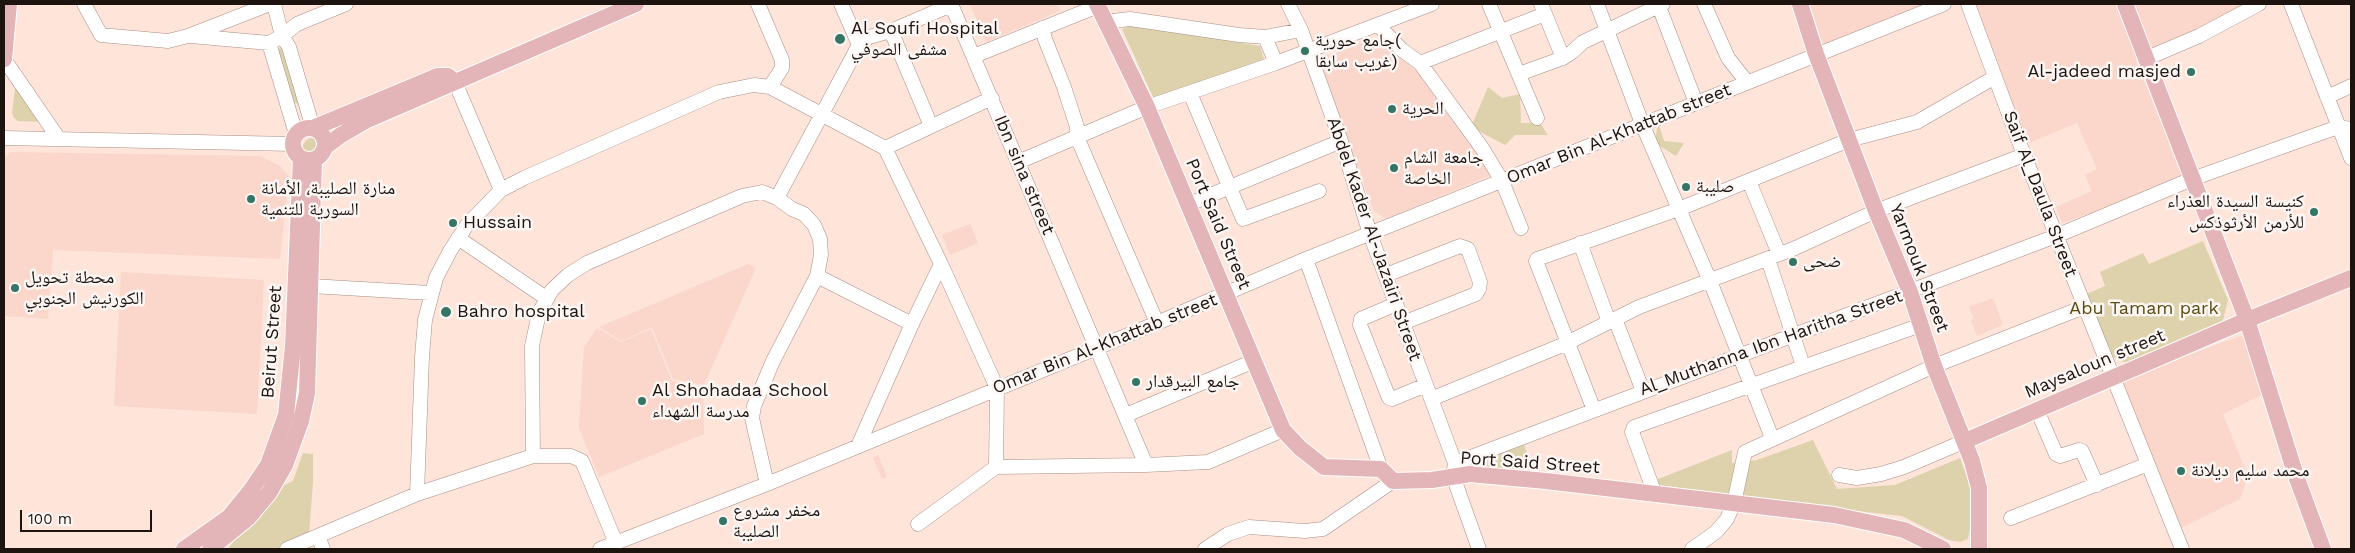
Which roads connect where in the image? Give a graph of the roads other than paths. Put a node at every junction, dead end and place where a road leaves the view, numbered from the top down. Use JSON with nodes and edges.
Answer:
{"nodes":[{"id":1,"x":10,"y":4,"type":"edge"},
{"id":2,"x":84,"y":4,"type":"edge"},
{"id":3,"x":272,"y":4,"type":"edge"},
{"id":4,"x":346,"y":4,"type":"edge"},
{"id":5,"x":636,"y":4,"type":"edge"},
{"id":6,"x":758,"y":4,"type":"edge"},
{"id":7,"x":841,"y":4,"type":"edge"},
{"id":8,"x":1288,"y":4,"type":"edge"},
{"id":9,"x":1432,"y":4,"type":"edge"},
{"id":10,"x":1489,"y":4,"type":"edge"},
{"id":11,"x":1597,"y":4,"type":"edge"},
{"id":12,"x":1660,"y":4,"type":"edge"},
{"id":13,"x":1704,"y":4,"type":"edge"},
{"id":14,"x":1800,"y":4,"type":"edge"},
{"id":15,"x":1944,"y":4,"type":"edge"},
{"id":16,"x":1968,"y":4,"type":"edge"},
{"id":17,"x":2125,"y":4,"type":"edge"},
{"id":18,"x":2259,"y":4,"type":"edge"},
{"id":19,"x":2291,"y":4,"type":"edge"},
{"id":20,"x":951,"y":5,"type":"edge"},
{"id":21,"x":1097,"y":5,"type":"edge"},
{"id":22,"x":610,"y":9,"type":"edge"},
{"id":23,"x":1543,"y":9,"type":"edge"},
{"id":24,"x":1104,"y":22,"type":"junction"},
{"id":25,"x":1378,"y":25,"type":"junction"},
{"id":26,"x":1042,"y":28,"type":"junction"},
{"id":27,"x":891,"y":30,"type":"junction"},
{"id":28,"x":1301,"y":30,"type":"junction"},
{"id":29,"x":1608,"y":31,"type":"junction"},
{"id":30,"x":1501,"y":32,"type":"junction"},
{"id":31,"x":188,"y":36,"type":"junction"},
{"id":32,"x":282,"y":36,"type":"junction"},
{"id":33,"x":1265,"y":37,"type":"junction"},
{"id":34,"x":269,"y":43,"type":"junction"},
{"id":35,"x":859,"y":44,"type":"junction"},
{"id":36,"x":1308,"y":51,"type":"junction"},
{"id":37,"x":1816,"y":54,"type":"junction"},
{"id":38,"x":974,"y":56,"type":"junction"},
{"id":39,"x":1562,"y":58,"type":"junction"},
{"id":40,"x":4,"y":59,"type":"edge"},
{"id":41,"x":2145,"y":59,"type":"junction"},
{"id":42,"x":1276,"y":63,"type":"junction"},
{"id":43,"x":1420,"y":63,"type":"junction"},
{"id":44,"x":1519,"y":74,"type":"junction"},
{"id":45,"x":1995,"y":77,"type":"junction"},
{"id":46,"x":455,"y":82,"type":"junction"},
{"id":47,"x":1747,"y":82,"type":"junction"},
{"id":48,"x":2351,"y":86,"type":"edge"},
{"id":49,"x":770,"y":88,"type":"junction"},
{"id":50,"x":1190,"y":93,"type":"junction"},
{"id":51,"x":2327,"y":97,"type":"junction"},
{"id":52,"x":992,"y":98,"type":"junction"},
{"id":53,"x":1696,"y":103,"type":"junction"},
{"id":54,"x":1147,"y":108,"type":"junction"},
{"id":55,"x":821,"y":115,"type":"junction"},
{"id":56,"x":1537,"y":118,"type":"dead end"},
{"id":57,"x":930,"y":126,"type":"junction"},
{"id":58,"x":1644,"y":126,"type":"junction"},
{"id":59,"x":313,"y":128,"type":"junction"},
{"id":60,"x":2345,"y":128,"type":"edge"},
{"id":61,"x":1077,"y":137,"type":"junction"},
{"id":62,"x":4,"y":138,"type":"edge"},
{"id":63,"x":59,"y":139,"type":"junction"},
{"id":64,"x":1849,"y":140,"type":"junction"},
{"id":65,"x":1341,"y":141,"type":"junction"},
{"id":66,"x":885,"y":148,"type":"junction"},
{"id":67,"x":306,"y":149,"type":"junction"},
{"id":68,"x":2024,"y":155,"type":"junction"},
{"id":69,"x":2351,"y":158,"type":"edge"},
{"id":70,"x":1018,"y":162,"type":"junction"},
{"id":71,"x":2192,"y":179,"type":"junction"},
{"id":72,"x":1749,"y":180,"type":"junction"},
{"id":73,"x":1502,"y":181,"type":"junction"},
{"id":74,"x":1229,"y":187,"type":"junction"},
{"id":75,"x":501,"y":190,"type":"junction"},
{"id":76,"x":1319,"y":191,"type":"dead end"},
{"id":77,"x":777,"y":198,"type":"junction"},
{"id":78,"x":1189,"y":204,"type":"junction"},
{"id":79,"x":1679,"y":209,"type":"junction"},
{"id":80,"x":1876,"y":211,"type":"junction"},
{"id":81,"x":1521,"y":228,"type":"dead end"},
{"id":82,"x":1370,"y":234,"type":"junction"},
{"id":83,"x":2056,"y":236,"type":"junction"},
{"id":84,"x":458,"y":238,"type":"junction"},
{"id":85,"x":1580,"y":244,"type":"junction"},
{"id":86,"x":1774,"y":256,"type":"junction"},
{"id":87,"x":1306,"y":259,"type":"junction"},
{"id":88,"x":941,"y":264,"type":"junction"},
{"id":89,"x":1386,"y":275,"type":"junction"},
{"id":90,"x":817,"y":276,"type":"junction"},
{"id":91,"x":2351,"y":278,"type":"edge"},
{"id":92,"x":1710,"y":281,"type":"junction"},
{"id":93,"x":311,"y":286,"type":"junction"},
{"id":94,"x":1910,"y":292,"type":"junction"},
{"id":95,"x":430,"y":293,"type":"junction"},
{"id":96,"x":1225,"y":294,"type":"junction"},
{"id":97,"x":546,"y":298,"type":"junction"},
{"id":98,"x":1396,"y":304,"type":"junction"},
{"id":99,"x":2084,"y":306,"type":"junction"},
{"id":100,"x":1612,"y":320,"type":"junction"},
{"id":101,"x":2247,"y":320,"type":"junction"},
{"id":102,"x":1158,"y":323,"type":"junction"},
{"id":103,"x":1403,"y":323,"type":"junction"},
{"id":104,"x":912,"y":324,"type":"junction"},
{"id":105,"x":1921,"y":325,"type":"junction"},
{"id":106,"x":1793,"y":336,"type":"junction"},
{"id":107,"x":1568,"y":343,"type":"junction"},
{"id":108,"x":1098,"y":347,"type":"junction"},
{"id":109,"x":1740,"y":356,"type":"junction"},
{"id":110,"x":1254,"y":361,"type":"junction"},
{"id":111,"x":1803,"y":366,"type":"junction"},
{"id":112,"x":1934,"y":366,"type":"junction"},
{"id":113,"x":2113,"y":378,"type":"junction"},
{"id":114,"x":1751,"y":384,"type":"junction"},
{"id":115,"x":1426,"y":385,"type":"junction"},
{"id":116,"x":997,"y":388,"type":"junction"},
{"id":117,"x":1643,"y":391,"type":"junction"},
{"id":118,"x":1431,"y":399,"type":"junction"},
{"id":119,"x":1594,"y":410,"type":"junction"},
{"id":120,"x":2037,"y":410,"type":"junction"},
{"id":121,"x":1126,"y":415,"type":"junction"},
{"id":122,"x":294,"y":418,"type":"junction"},
{"id":123,"x":1283,"y":430,"type":"junction"},
{"id":124,"x":1772,"y":438,"type":"junction"},
{"id":125,"x":1965,"y":441,"type":"junction"},
{"id":126,"x":858,"y":446,"type":"junction"},
{"id":127,"x":533,"y":456,"type":"junction"},
{"id":128,"x":2148,"y":464,"type":"junction"},
{"id":129,"x":1146,"y":465,"type":"junction"},
{"id":130,"x":996,"y":467,"type":"junction"},
{"id":131,"x":1381,"y":468,"type":"junction"},
{"id":132,"x":1454,"y":469,"type":"junction"},
{"id":133,"x":1839,"y":475,"type":"dead end"},
{"id":134,"x":2296,"y":476,"type":"junction"},
{"id":135,"x":1393,"y":481,"type":"junction"},
{"id":136,"x":767,"y":484,"type":"junction"},
{"id":137,"x":2097,"y":484,"type":"junction"},
{"id":138,"x":417,"y":494,"type":"junction"},
{"id":139,"x":1655,"y":494,"type":"junction"},
{"id":140,"x":1734,"y":503,"type":"junction"},
{"id":141,"x":1834,"y":515,"type":"junction"},
{"id":142,"x":2012,"y":518,"type":"dead end"},
{"id":143,"x":918,"y":524,"type":"dead end"},
{"id":144,"x":321,"y":543,"type":"edge"},
{"id":145,"x":616,"y":543,"type":"junction"},
{"id":146,"x":184,"y":549,"type":"edge"},
{"id":147,"x":210,"y":549,"type":"edge"},
{"id":148,"x":287,"y":549,"type":"edge"},
{"id":149,"x":600,"y":549,"type":"edge"},
{"id":150,"x":1205,"y":549,"type":"edge"},
{"id":151,"x":1479,"y":549,"type":"edge"},
{"id":152,"x":1692,"y":549,"type":"edge"},
{"id":153,"x":1920,"y":549,"type":"edge"},
{"id":154,"x":1943,"y":549,"type":"edge"},
{"id":155,"x":1980,"y":549,"type":"edge"},
{"id":156,"x":2182,"y":549,"type":"edge"},
{"id":157,"x":2314,"y":549,"type":"edge"},
{"id":158,"x":2323,"y":549,"type":"edge"}],
"edges":[{"from":1,"to":40,"type":"main road"},
{"from":2,"to":31,"type":"street"},
{"from":3,"to":31,"type":"street"},
{"from":3,"to":32,"type":"street"},
{"from":4,"to":32,"type":"street"},
{"from":5,"to":22,"type":"main road"},
{"from":6,"to":49,"type":"street"},
{"from":7,"to":35,"type":"street"},
{"from":8,"to":28,"type":"street","name":"Abdel Kader Al-Jazairi Street"},
{"from":9,"to":25,"type":"street"},
{"from":10,"to":30,"type":"street"},
{"from":11,"to":29,"type":"street"},
{"from":12,"to":29,"type":"street"},
{"from":12,"to":53,"type":"street"},
{"from":13,"to":47,"type":"street"},
{"from":14,"to":37,"type":"main road","name":"Yarmouk Street"},
{"from":15,"to":37,"type":"street","name":"Omar Bin Al-Khattab street"},
{"from":16,"to":45,"type":"street","name":"Saif Al_Daula Street"},
{"from":17,"to":41,"type":"main road"},
{"from":18,"to":41,"type":"street"},
{"from":19,"to":51,"type":"street"},
{"from":20,"to":27,"type":"street"},
{"from":20,"to":38,"type":"street","name":"Ibn sina street"},
{"from":21,"to":24,"type":"main road","name":"Port Said Street"},
{"from":21,"to":26,"type":"street"},
{"from":22,"to":46,"type":"main road"},
{"from":23,"to":30,"type":"street"},
{"from":23,"to":39,"type":"street"},
{"from":24,"to":33,"type":"street"},
{"from":24,"to":54,"type":"main road","name":"Port Said Street"},
{"from":25,"to":36,"type":"street"},
{"from":25,"to":43,"type":"street"},
{"from":26,"to":38,"type":"street"},
{"from":26,"to":61,"type":"street"},
{"from":27,"to":35,"type":"street"},
{"from":27,"to":57,"type":"street"},
{"from":28,"to":33,"type":"street"},
{"from":28,"to":36,"type":"street","name":"Abdel Kader Al-Jazairi Street"},
{"from":29,"to":39,"type":"street"},
{"from":29,"to":58,"type":"street"},
{"from":30,"to":43,"type":"street"},
{"from":30,"to":44,"type":"street"},
{"from":31,"to":34,"type":"street"},
{"from":32,"to":34,"type":"street"},
{"from":32,"to":59,"type":"street"},
{"from":33,"to":42,"type":"street"},
{"from":34,"to":67,"type":"street"},
{"from":35,"to":55,"type":"street"},
{"from":36,"to":42,"type":"street"},
{"from":36,"to":65,"type":"street","name":"Abdel Kader Al-Jazairi Street"},
{"from":37,"to":47,"type":"street","name":"Omar Bin Al-Khattab street"},
{"from":37,"to":64,"type":"main road","name":"Yarmouk Street"},
{"from":38,"to":52,"type":"street","name":"Ibn sina street"},
{"from":39,"to":44,"type":"street"},
{"from":40,"to":63,"type":"street"},
{"from":41,"to":71,"type":"main road"},
{"from":42,"to":50,"type":"street"},
{"from":43,"to":73,"type":"street"},
{"from":44,"to":56,"type":"street"},
{"from":45,"to":64,"type":"street"},
{"from":45,"to":68,"type":"street","name":"Saif Al_Daula Street"},
{"from":46,"to":59,"type":"main road"},
{"from":46,"to":67,"type":"main road"},
{"from":46,"to":75,"type":"street"},
{"from":47,"to":53,"type":"street","name":"Omar Bin Al-Khattab street"},
{"from":48,"to":51,"type":"street"},
{"from":49,"to":55,"type":"street"},
{"from":49,"to":75,"type":"street"},
{"from":50,"to":54,"type":"street"},
{"from":50,"to":74,"type":"street"},
{"from":51,"to":60,"type":"street"},
{"from":52,"to":57,"type":"street"},
{"from":52,"to":70,"type":"street","name":"Ibn sina street"},
{"from":53,"to":58,"type":"street","name":"Omar Bin Al-Khattab street"},
{"from":54,"to":61,"type":"street"},
{"from":54,"to":78,"type":"main road","name":"Port Said Street"},
{"from":55,"to":66,"type":"street"},
{"from":55,"to":77,"type":"street"},
{"from":57,"to":66,"type":"street"},
{"from":58,"to":73,"type":"street","name":"Omar Bin Al-Khattab street"},
{"from":58,"to":79,"type":"street"},
{"from":59,"to":67,"type":"main road"},
{"from":59,"to":67,"type":"main road"},
{"from":60,"to":69,"type":"street"},
{"from":60,"to":71,"type":"street","name":"Al_Muthanna Ibn Haritha Street"},
{"from":61,"to":70,"type":"street"},
{"from":61,"to":102,"type":"street"},
{"from":62,"to":63,"type":"street"},
{"from":63,"to":67,"type":"street"},
{"from":64,"to":72,"type":"street"},
{"from":64,"to":80,"type":"main road","name":"Yarmouk Street"},
{"from":65,"to":74,"type":"street"},
{"from":65,"to":82,"type":"street","name":"Abdel Kader Al-Jazairi Street"},
{"from":66,"to":88,"type":"street"},
{"from":67,"to":93,"type":"main road","name":"Beirut Street"},
{"from":67,"to":122,"type":"main road","name":"Beirut Street"},
{"from":68,"to":80,"type":"street"},
{"from":68,"to":83,"type":"street","name":"Saif Al_Daula Street"},
{"from":70,"to":108,"type":"street","name":"Ibn sina street"},
{"from":71,"to":83,"type":"street","name":"Al_Muthanna Ibn Haritha Street"},
{"from":71,"to":101,"type":"main road"},
{"from":72,"to":79,"type":"street"},
{"from":72,"to":86,"type":"street"},
{"from":73,"to":81,"type":"street"},
{"from":73,"to":82,"type":"street","name":"Omar Bin Al-Khattab street"},
{"from":74,"to":76,"type":"street"},
{"from":74,"to":78,"type":"street"},
{"from":75,"to":84,"type":"street"},
{"from":77,"to":90,"type":"street"},
{"from":77,"to":97,"type":"street"},
{"from":78,"to":96,"type":"main road","name":"Port Said Street"},
{"from":79,"to":85,"type":"street"},
{"from":79,"to":92,"type":"street"},
{"from":80,"to":86,"type":"street"},
{"from":80,"to":94,"type":"main road","name":"Yarmouk Street"},
{"from":82,"to":87,"type":"street","name":"Omar Bin Al-Khattab street"},
{"from":82,"to":89,"type":"street","name":"Abdel Kader Al-Jazairi Street"},
{"from":83,"to":94,"type":"street","name":"Al_Muthanna Ibn Haritha Street"},
{"from":83,"to":99,"type":"street","name":"Saif Al_Daula Street"},
{"from":84,"to":95,"type":"street"},
{"from":84,"to":97,"type":"street"},
{"from":85,"to":100,"type":"street"},
{"from":85,"to":107,"type":"street"},
{"from":86,"to":92,"type":"street"},
{"from":86,"to":106,"type":"street"},
{"from":87,"to":96,"type":"street","name":"Omar Bin Al-Khattab street"},
{"from":87,"to":131,"type":"street"},
{"from":88,"to":104,"type":"street"},
{"from":88,"to":116,"type":"street"},
{"from":89,"to":98,"type":"street","name":"Abdel Kader Al-Jazairi Street"},
{"from":89,"to":103,"type":"street"},
{"from":90,"to":104,"type":"street"},
{"from":90,"to":136,"type":"street"},
{"from":91,"to":101,"type":"main road","name":"Maysaloun street"},
{"from":92,"to":100,"type":"street"},
{"from":92,"to":109,"type":"street"},
{"from":93,"to":95,"type":"street"},
{"from":93,"to":122,"type":"main road","name":"Beirut Street"},
{"from":94,"to":105,"type":"main road","name":"Yarmouk Street"},
{"from":94,"to":106,"type":"street","name":"Al_Muthanna Ibn Haritha Street"},
{"from":95,"to":138,"type":"street"},
{"from":96,"to":102,"type":"street","name":"Omar Bin Al-Khattab street"},
{"from":96,"to":110,"type":"main road","name":"Port Said Street"},
{"from":97,"to":127,"type":"street"},
{"from":98,"to":103,"type":"street","name":"Abdel Kader Al-Jazairi Street"},
{"from":98,"to":115,"type":"street"},
{"from":99,"to":112,"type":"street"},
{"from":99,"to":113,"type":"street","name":"Saif Al_Daula Street"},
{"from":100,"to":107,"type":"street"},
{"from":100,"to":117,"type":"street"},
{"from":101,"to":113,"type":"main road","name":"Maysaloun street"},
{"from":101,"to":134,"type":"main road"},
{"from":102,"to":108,"type":"street","name":"Omar Bin Al-Khattab street"},
{"from":103,"to":115,"type":"street","name":"Abdel Kader Al-Jazairi Street"},
{"from":104,"to":126,"type":"street"},
{"from":105,"to":111,"type":"street"},
{"from":105,"to":112,"type":"main road","name":"Yarmouk Street"},
{"from":106,"to":109,"type":"street","name":"Al_Muthanna Ibn Haritha Street"},
{"from":106,"to":111,"type":"street"},
{"from":107,"to":118,"type":"street"},
{"from":107,"to":119,"type":"street"},
{"from":108,"to":116,"type":"street","name":"Omar Bin Al-Khattab street"},
{"from":108,"to":121,"type":"street","name":"Ibn sina street"},
{"from":109,"to":114,"type":"street"},
{"from":109,"to":117,"type":"street","name":"Al_Muthanna Ibn Haritha Street"},
{"from":110,"to":121,"type":"street"},
{"from":110,"to":123,"type":"main road","name":"Port Said Street"},
{"from":111,"to":114,"type":"street"},
{"from":112,"to":124,"type":"street"},
{"from":112,"to":125,"type":"main road","name":"Yarmouk Street"},
{"from":113,"to":120,"type":"main road","name":"Maysaloun street"},
{"from":113,"to":128,"type":"street","name":"Saif Al_Daula Street"},
{"from":114,"to":124,"type":"street"},
{"from":114,"to":139,"type":"street"},
{"from":115,"to":118,"type":"street","name":"Abdel Kader Al-Jazairi Street"},
{"from":116,"to":126,"type":"street","name":"Omar Bin Al-Khattab street"},
{"from":116,"to":130,"type":"street"},
{"from":117,"to":119,"type":"street","name":"Al_Muthanna Ibn Haritha Street"},
{"from":118,"to":132,"type":"street","name":"Abdel Kader Al-Jazairi Street"},
{"from":119,"to":132,"type":"street","name":"Al_Muthanna Ibn Haritha Street"},
{"from":120,"to":125,"type":"main road","name":"Maysaloun street"},
{"from":120,"to":137,"type":"street"},
{"from":121,"to":129,"type":"street","name":"Ibn sina street"},
{"from":122,"to":146,"type":"main road","name":"Beirut Street"},
{"from":122,"to":147,"type":"main road","name":"Beirut Street"},
{"from":123,"to":129,"type":"street"},
{"from":123,"to":131,"type":"main road","name":"Port Said Street"},
{"from":124,"to":140,"type":"street"},
{"from":125,"to":133,"type":"street"},
{"from":125,"to":155,"type":"main road","name":"Yarmouk Street"},
{"from":126,"to":136,"type":"street","name":"Omar Bin Al-Khattab street"},
{"from":127,"to":138,"type":"street"},
{"from":127,"to":145,"type":"street"},
{"from":128,"to":137,"type":"street"},
{"from":128,"to":156,"type":"street","name":"Saif Al_Daula Street"},
{"from":129,"to":130,"type":"street"},
{"from":130,"to":143,"type":"street"},
{"from":131,"to":135,"type":"main road"},
{"from":132,"to":135,"type":"main road","name":"Port Said Street"},
{"from":132,"to":139,"type":"main road","name":"Port Said Street"},
{"from":132,"to":151,"type":"street","name":"Abdel Kader Al-Jazairi Street"},
{"from":134,"to":157,"type":"main road"},
{"from":134,"to":158,"type":"main road"},
{"from":135,"to":150,"type":"street"},
{"from":136,"to":145,"type":"street","name":"Omar Bin Al-Khattab street"},
{"from":137,"to":142,"type":"street"},
{"from":138,"to":144,"type":"street"},
{"from":139,"to":140,"type":"main road","name":"Port Said Street"},
{"from":140,"to":141,"type":"main road","name":"Port Said Street"},
{"from":140,"to":152,"type":"street"},
{"from":141,"to":153,"type":"main road","name":"Port Said Street"},
{"from":141,"to":154,"type":"main road"},
{"from":144,"to":148,"type":"street"},
{"from":145,"to":149,"type":"street","name":"Omar Bin Al-Khattab street"}]}
